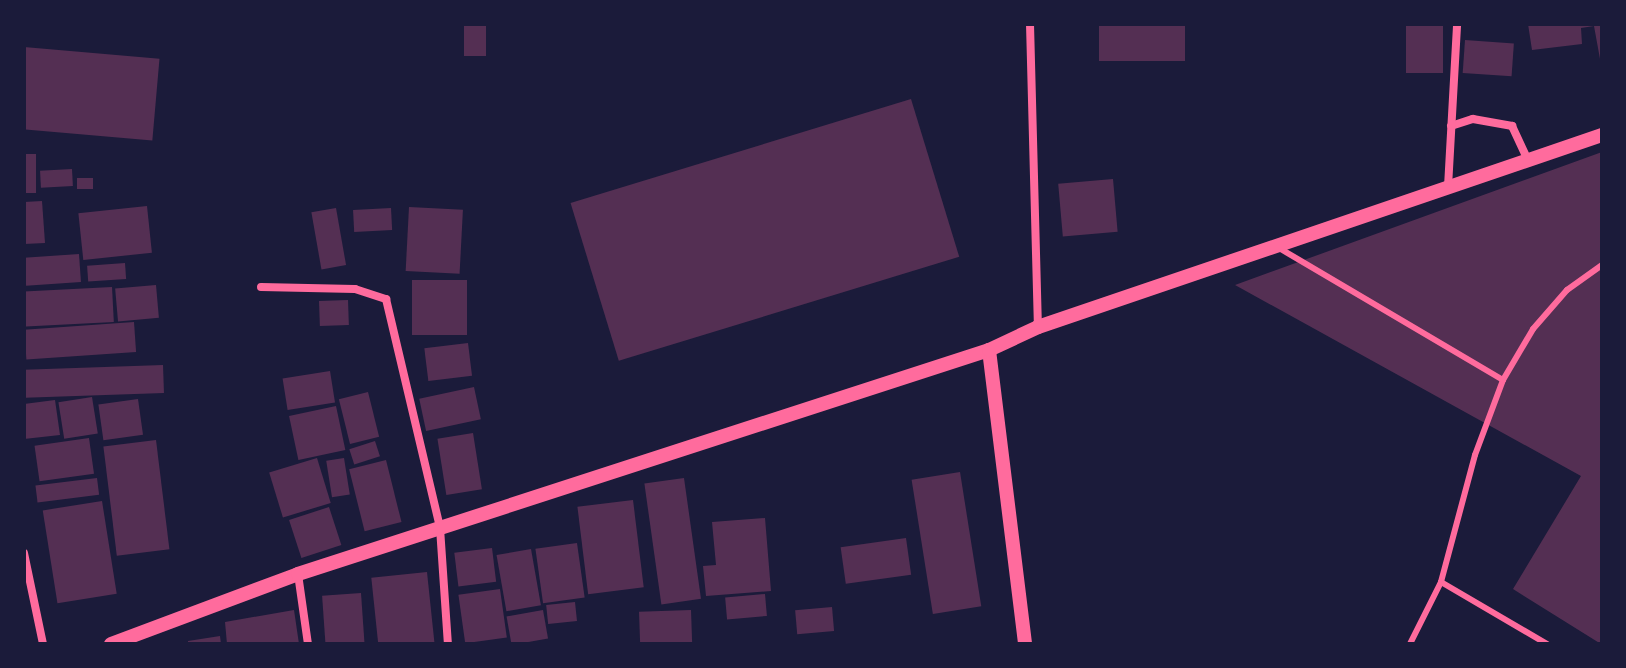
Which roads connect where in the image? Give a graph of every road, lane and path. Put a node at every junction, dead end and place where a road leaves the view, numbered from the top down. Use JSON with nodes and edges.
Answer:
{"nodes":[{"id":1,"x":1030,"y":24,"type":"edge"},
{"id":2,"x":1457,"y":24,"type":"edge"},
{"id":3,"x":1451,"y":126,"type":"junction"},
{"id":4,"x":1602,"y":135,"type":"edge"},
{"id":5,"x":1528,"y":160,"type":"junction"},
{"id":6,"x":1448,"y":187,"type":"junction"},
{"id":7,"x":1272,"y":245,"type":"junction"},
{"id":8,"x":1602,"y":265,"type":"edge"},
{"id":9,"x":261,"y":287,"type":"dead end"},
{"id":10,"x":1038,"y":327,"type":"junction"},
{"id":11,"x":989,"y":350,"type":"junction"},
{"id":12,"x":1503,"y":380,"type":"junction"},
{"id":13,"x":440,"y":528,"type":"junction"},
{"id":14,"x":24,"y":553,"type":"edge"},
{"id":15,"x":298,"y":574,"type":"junction"},
{"id":16,"x":1441,"y":582,"type":"junction"},
{"id":17,"x":43,"y":644,"type":"edge"},
{"id":18,"x":111,"y":644,"type":"edge"},
{"id":19,"x":308,"y":644,"type":"edge"},
{"id":20,"x":448,"y":644,"type":"edge"},
{"id":21,"x":1025,"y":644,"type":"edge"},
{"id":22,"x":1410,"y":644,"type":"edge"},
{"id":23,"x":1547,"y":644,"type":"edge"}],
"edges":[{"from":1,"to":10,"type":"street"},
{"from":2,"to":3,"type":"street"},
{"from":3,"to":5,"type":"street"},
{"from":3,"to":6,"type":"street"},
{"from":4,"to":5,"type":"street"},
{"from":5,"to":6,"type":"street"},
{"from":6,"to":7,"type":"street"},
{"from":7,"to":10,"type":"street"},
{"from":7,"to":12,"type":"lane"},
{"from":8,"to":12,"type":"lane"},
{"from":9,"to":13,"type":"street"},
{"from":10,"to":11,"type":"street"},
{"from":11,"to":13,"type":"street"},
{"from":11,"to":21,"type":"street"},
{"from":12,"to":16,"type":"lane"},
{"from":13,"to":15,"type":"street"},
{"from":13,"to":20,"type":"street"},
{"from":14,"to":17,"type":"street"},
{"from":15,"to":18,"type":"street"},
{"from":15,"to":19,"type":"street"},
{"from":16,"to":22,"type":"lane"},
{"from":16,"to":23,"type":"lane"}]}
